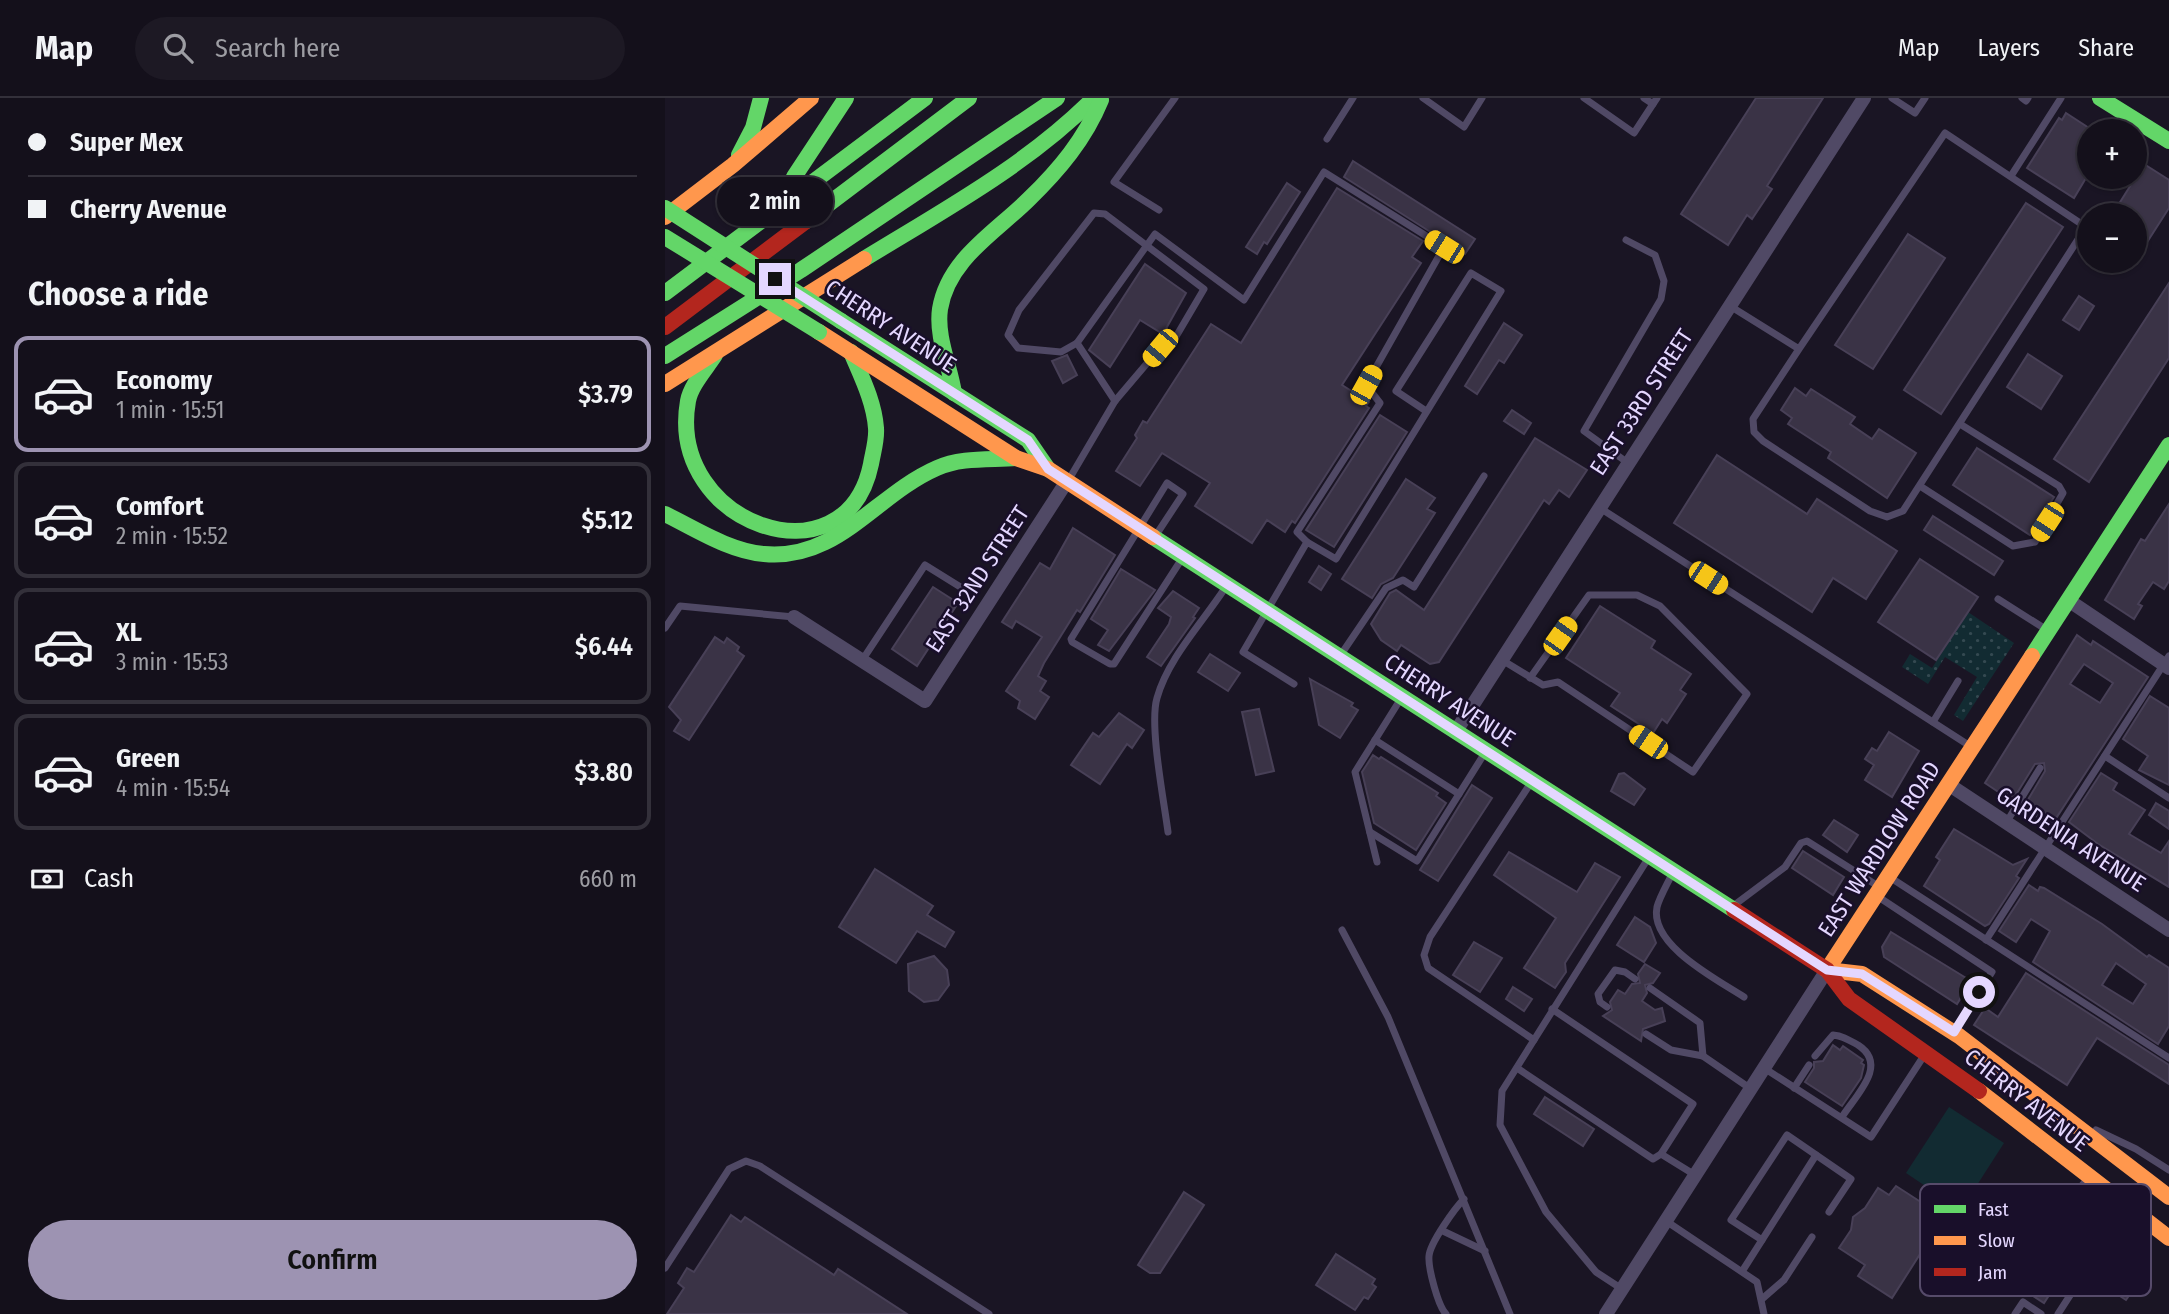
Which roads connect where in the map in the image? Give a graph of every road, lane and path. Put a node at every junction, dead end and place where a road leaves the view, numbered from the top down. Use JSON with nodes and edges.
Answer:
{"nodes":[{"id":1,"x":761,"y":98,"type":"edge"},
{"id":2,"x":811,"y":98,"type":"edge"},
{"id":3,"x":846,"y":98,"type":"edge"},
{"id":4,"x":898,"y":98,"type":"edge"},
{"id":5,"x":925,"y":98,"type":"edge"},
{"id":6,"x":969,"y":98,"type":"edge"},
{"id":7,"x":1057,"y":98,"type":"edge"},
{"id":8,"x":1094,"y":98,"type":"edge"},
{"id":9,"x":1102,"y":98,"type":"edge"},
{"id":10,"x":1175,"y":98,"type":"edge"},
{"id":11,"x":1353,"y":98,"type":"edge"},
{"id":12,"x":1423,"y":98,"type":"edge"},
{"id":13,"x":1482,"y":98,"type":"edge"},
{"id":14,"x":1584,"y":98,"type":"edge"},
{"id":15,"x":1644,"y":98,"type":"edge"},
{"id":16,"x":1864,"y":98,"type":"edge"},
{"id":17,"x":1892,"y":98,"type":"edge"},
{"id":18,"x":1925,"y":98,"type":"edge"},
{"id":19,"x":2022,"y":98,"type":"edge"},
{"id":20,"x":2028,"y":98,"type":"edge"},
{"id":21,"x":2061,"y":98,"type":"edge"},
{"id":22,"x":2101,"y":98,"type":"edge"},
{"id":23,"x":1655,"y":101,"type":"edge"},
{"id":24,"x":1327,"y":139,"type":"dead end"},
{"id":25,"x":2169,"y":141,"type":"edge"},
{"id":26,"x":733,"y":165,"type":"junction"},
{"id":27,"x":2011,"y":176,"type":"junction"},
{"id":28,"x":794,"y":177,"type":"junction"},
{"id":29,"x":665,"y":208,"type":"edge"},
{"id":30,"x":1159,"y":210,"type":"dead end"},
{"id":31,"x":665,"y":217,"type":"edge"},
{"id":32,"x":665,"y":237,"type":"edge"},
{"id":33,"x":1626,"y":240,"type":"dead end"},
{"id":34,"x":1145,"y":247,"type":"junction"},
{"id":35,"x":665,"y":274,"type":"edge"},
{"id":36,"x":665,"y":293,"type":"edge"},
{"id":37,"x":1730,"y":306,"type":"junction"},
{"id":38,"x":666,"y":327,"type":"edge"},
{"id":39,"x":1077,"y":343,"type":"junction"},
{"id":40,"x":720,"y":348,"type":"junction"},
{"id":41,"x":1799,"y":349,"type":"junction"},
{"id":42,"x":851,"y":352,"type":"junction"},
{"id":43,"x":665,"y":356,"type":"edge"},
{"id":44,"x":665,"y":384,"type":"edge"},
{"id":45,"x":954,"y":393,"type":"junction"},
{"id":46,"x":1115,"y":401,"type":"junction"},
{"id":47,"x":1426,"y":411,"type":"junction"},
{"id":48,"x":1960,"y":424,"type":"junction"},
{"id":49,"x":2169,"y":445,"type":"edge"},
{"id":50,"x":1016,"y":458,"type":"junction"},
{"id":51,"x":1629,"y":463,"type":"junction"},
{"id":52,"x":1048,"y":469,"type":"junction"},
{"id":53,"x":1484,"y":476,"type":"dead end"},
{"id":54,"x":1067,"y":481,"type":"junction"},
{"id":55,"x":1920,"y":486,"type":"junction"},
{"id":56,"x":1600,"y":508,"type":"junction"},
{"id":57,"x":665,"y":514,"type":"edge"},
{"id":58,"x":1139,"y":527,"type":"junction"},
{"id":59,"x":1154,"y":537,"type":"junction"},
{"id":60,"x":1307,"y":542,"type":"junction"},
{"id":61,"x":1183,"y":556,"type":"junction"},
{"id":62,"x":1227,"y":584,"type":"junction"},
{"id":63,"x":962,"y":588,"type":"dead end"},
{"id":64,"x":1998,"y":599,"type":"dead end"},
{"id":65,"x":2068,"y":600,"type":"junction"},
{"id":66,"x":1269,"y":611,"type":"junction"},
{"id":67,"x":794,"y":617,"type":"joint"},
{"id":68,"x":665,"y":628,"type":"edge"},
{"id":69,"x":2048,"y":631,"type":"junction"},
{"id":70,"x":1340,"y":656,"type":"junction"},
{"id":71,"x":863,"y":659,"type":"junction"},
{"id":72,"x":1502,"y":660,"type":"junction"},
{"id":73,"x":2167,"y":663,"type":"edge"},
{"id":74,"x":1530,"y":678,"type":"junction"},
{"id":75,"x":1958,"y":681,"type":"dead end"},
{"id":76,"x":1294,"y":684,"type":"dead end"},
{"id":77,"x":1402,"y":696,"type":"junction"},
{"id":78,"x":1933,"y":722,"type":"junction"},
{"id":79,"x":1456,"y":731,"type":"junction"},
{"id":80,"x":1375,"y":740,"type":"junction"},
{"id":81,"x":1972,"y":747,"type":"junction"},
{"id":82,"x":1486,"y":751,"type":"junction"},
{"id":83,"x":2105,"y":756,"type":"junction"},
{"id":84,"x":2041,"y":768,"type":"dead end"},
{"id":85,"x":1532,"y":780,"type":"junction"},
{"id":86,"x":1948,"y":785,"type":"junction"},
{"id":87,"x":1459,"y":794,"type":"junction"},
{"id":88,"x":2169,"y":798,"type":"edge"},
{"id":89,"x":2006,"y":824,"type":"junction"},
{"id":90,"x":1168,"y":832,"type":"dead end"},
{"id":91,"x":1370,"y":832,"type":"junction"},
{"id":92,"x":2045,"y":849,"type":"junction"},
{"id":93,"x":1649,"y":856,"type":"junction"},
{"id":94,"x":1377,"y":862,"type":"dead end"},
{"id":95,"x":1674,"y":872,"type":"junction"},
{"id":96,"x":1881,"y":886,"type":"junction"},
{"id":97,"x":1729,"y":908,"type":"junction"},
{"id":98,"x":1342,"y":930,"type":"dead end"},
{"id":99,"x":2169,"y":930,"type":"edge"},
{"id":100,"x":1986,"y":940,"type":"junction"},
{"id":101,"x":1827,"y":970,"type":"junction"},
{"id":102,"x":1635,"y":978,"type":"dead end"},
{"id":103,"x":1650,"y":988,"type":"dead end"},
{"id":104,"x":1744,"y":997,"type":"dead end"},
{"id":105,"x":1607,"y":1007,"type":"dead end"},
{"id":106,"x":1552,"y":1009,"type":"junction"},
{"id":107,"x":1954,"y":1032,"type":"junction"},
{"id":108,"x":1646,"y":1034,"type":"dead end"},
{"id":109,"x":1534,"y":1040,"type":"junction"},
{"id":110,"x":1926,"y":1052,"type":"junction"},
{"id":111,"x":1815,"y":1055,"type":"dead end"},
{"id":112,"x":1703,"y":1056,"type":"junction"},
{"id":113,"x":2169,"y":1058,"type":"edge"},
{"id":114,"x":1809,"y":1065,"type":"dead end"},
{"id":115,"x":1517,"y":1068,"type":"junction"},
{"id":116,"x":1764,"y":1068,"type":"junction"},
{"id":117,"x":1794,"y":1087,"type":"junction"},
{"id":118,"x":1751,"y":1089,"type":"junction"},
{"id":119,"x":2059,"y":1113,"type":"junction"},
{"id":120,"x":1842,"y":1117,"type":"junction"},
{"id":121,"x":1661,"y":1154,"type":"junction"},
{"id":122,"x":1816,"y":1155,"type":"junction"},
{"id":123,"x":2169,"y":1170,"type":"edge"},
{"id":124,"x":1695,"y":1175,"type":"junction"},
{"id":125,"x":2089,"y":1176,"type":"junction"},
{"id":126,"x":2083,"y":1184,"type":"edge"},
{"id":127,"x":2099,"y":1184,"type":"edge"},
{"id":128,"x":2169,"y":1197,"type":"edge"},
{"id":129,"x":1464,"y":1199,"type":"junction"},
{"id":130,"x":1829,"y":1212,"type":"dead end"},
{"id":131,"x":1666,"y":1221,"type":"junction"},
{"id":132,"x":2151,"y":1224,"type":"edge"},
{"id":133,"x":1443,"y":1231,"type":"junction"},
{"id":134,"x":1812,"y":1237,"type":"dead end"},
{"id":135,"x":2169,"y":1238,"type":"edge"},
{"id":136,"x":1762,"y":1240,"type":"junction"},
{"id":137,"x":1485,"y":1251,"type":"junction"},
{"id":138,"x":665,"y":1268,"type":"edge"},
{"id":139,"x":1742,"y":1270,"type":"junction"},
{"id":140,"x":1622,"y":1289,"type":"junction"},
{"id":141,"x":2070,"y":1296,"type":"edge"},
{"id":142,"x":1762,"y":1298,"type":"junction"},
{"id":143,"x":989,"y":1314,"type":"edge"},
{"id":144,"x":1446,"y":1314,"type":"edge"},
{"id":145,"x":1510,"y":1314,"type":"edge"},
{"id":146,"x":1606,"y":1314,"type":"edge"},
{"id":147,"x":1764,"y":1314,"type":"edge"},
{"id":148,"x":2015,"y":1314,"type":"edge"},
{"id":149,"x":2041,"y":1314,"type":"edge"},
{"id":150,"x":2058,"y":1314,"type":"edge"}],
"edges":[{"from":1,"to":26,"type":"main road"},
{"from":2,"to":26,"type":"main road"},
{"from":3,"to":28,"type":"main road"},
{"from":4,"to":28,"type":"main road"},
{"from":5,"to":36,"type":"main road"},
{"from":6,"to":38,"type":"main road"},
{"from":7,"to":43,"type":"main road"},
{"from":8,"to":40,"type":"main road"},
{"from":9,"to":45,"type":"main road"},
{"from":10,"to":30,"type":"lane"},
{"from":11,"to":24,"type":"lane"},
{"from":12,"to":13,"type":"lane"},
{"from":14,"to":23,"type":"lane"},
{"from":15,"to":23,"type":"lane"},
{"from":16,"to":37,"type":"street","name":"EAST 33RD STREET"},
{"from":17,"to":18,"type":"lane"},
{"from":19,"to":20,"type":"lane"},
{"from":21,"to":27,"type":"lane"},
{"from":22,"to":25,"type":"main road"},
{"from":26,"to":31,"type":"main road"},
{"from":27,"to":41,"type":"lane"},
{"from":27,"to":48,"type":"lane"},
{"from":28,"to":35,"type":"main road"},
{"from":29,"to":45,"type":"main road","name":"CHERRY AVENUE","bridge":true},
{"from":32,"to":42,"type":"main road","name":"CHERRY AVENUE","bridge":true},
{"from":33,"to":51,"type":"lane"},
{"from":34,"to":39,"type":"lane"},
{"from":34,"to":39,"type":"lane"},
{"from":34,"to":46,"type":"lane"},
{"from":34,"to":60,"type":"lane"},
{"from":37,"to":41,"type":"lane"},
{"from":37,"to":51,"type":"street","name":"EAST 33RD STREET"},
{"from":39,"to":46,"type":"lane"},
{"from":40,"to":42,"type":"main road"},
{"from":40,"to":44,"type":"main road"},
{"from":41,"to":55,"type":"lane"},
{"from":42,"to":50,"type":"main road","name":"CHERRY AVENUE"},
{"from":45,"to":52,"type":"main road","name":"CHERRY AVENUE"},
{"from":46,"to":54,"type":"lane"},
{"from":47,"to":47,"type":"lane"},
{"from":47,"to":60,"type":"lane"},
{"from":48,"to":55,"type":"lane"},
{"from":48,"to":55,"type":"lane"},
{"from":49,"to":65,"type":"main road","name":"EAST WARDLOW ROAD"},
{"from":50,"to":52,"type":"main road","name":"CHERRY AVENUE"},
{"from":50,"to":57,"type":"main road"},
{"from":51,"to":56,"type":"street","name":"EAST 33RD STREET"},
{"from":52,"to":54,"type":"main road","name":"CHERRY AVENUE"},
{"from":53,"to":70,"type":"lane"},
{"from":54,"to":58,"type":"main road","name":"CHERRY AVENUE"},
{"from":54,"to":71,"type":"street","name":"EAST 32ND STREET"},
{"from":56,"to":72,"type":"street","name":"EAST 33RD STREET"},
{"from":56,"to":78,"type":"lane"},
{"from":58,"to":59,"type":"main road","name":"CHERRY AVENUE"},
{"from":58,"to":59,"type":"lane"},
{"from":58,"to":61,"type":"lane"},
{"from":59,"to":61,"type":"main road","name":"CHERRY AVENUE"},
{"from":60,"to":66,"type":"lane"},
{"from":61,"to":62,"type":"main road","name":"CHERRY AVENUE"},
{"from":62,"to":66,"type":"main road","name":"CHERRY AVENUE"},
{"from":62,"to":90,"type":"lane"},
{"from":63,"to":71,"type":"lane"},
{"from":64,"to":69,"type":"lane"},
{"from":65,"to":69,"type":"main road","name":"EAST WARDLOW ROAD"},
{"from":65,"to":73,"type":"street"},
{"from":66,"to":70,"type":"main road","name":"CHERRY AVENUE"},
{"from":66,"to":76,"type":"lane"},
{"from":67,"to":68,"type":"lane"},
{"from":67,"to":71,"type":"street"},
{"from":69,"to":81,"type":"main road","name":"EAST WARDLOW ROAD"},
{"from":70,"to":77,"type":"main road","name":"CHERRY AVENUE"},
{"from":72,"to":74,"type":"lane"},
{"from":72,"to":79,"type":"street","name":"EAST 33RD STREET"},
{"from":73,"to":83,"type":"lane"},
{"from":74,"to":74,"type":"lane"},
{"from":75,"to":78,"type":"lane"},
{"from":77,"to":79,"type":"main road","name":"CHERRY AVENUE"},
{"from":77,"to":80,"type":"lane"},
{"from":78,"to":81,"type":"lane"},
{"from":79,"to":82,"type":"main road","name":"CHERRY AVENUE"},
{"from":80,"to":87,"type":"lane"},
{"from":80,"to":91,"type":"lane"},
{"from":81,"to":86,"type":"main road","name":"EAST WARDLOW ROAD"},
{"from":82,"to":85,"type":"main road","name":"CHERRY AVENUE"},
{"from":82,"to":87,"type":"lane"},
{"from":83,"to":88,"type":"lane"},
{"from":83,"to":92,"type":"lane"},
{"from":84,"to":89,"type":"lane"},
{"from":85,"to":93,"type":"main road","name":"CHERRY AVENUE"},
{"from":85,"to":109,"type":"lane"},
{"from":86,"to":89,"type":"street","name":"GARDENIA AVENUE"},
{"from":86,"to":96,"type":"main road","name":"EAST WARDLOW ROAD"},
{"from":87,"to":91,"type":"lane"},
{"from":89,"to":92,"type":"street","name":"GARDENIA AVENUE"},
{"from":91,"to":94,"type":"lane"},
{"from":92,"to":99,"type":"street","name":"GARDENIA AVENUE"},
{"from":92,"to":100,"type":"lane"},
{"from":93,"to":95,"type":"main road","name":"CHERRY AVENUE"},
{"from":93,"to":106,"type":"lane"},
{"from":95,"to":97,"type":"main road","name":"CHERRY AVENUE"},
{"from":95,"to":104,"type":"lane"},
{"from":96,"to":97,"type":"lane"},
{"from":96,"to":100,"type":"lane"},
{"from":96,"to":101,"type":"main road","name":"EAST WARDLOW ROAD"},
{"from":96,"to":107,"type":"lane"},
{"from":97,"to":101,"type":"main road","name":"CHERRY AVENUE"},
{"from":98,"to":129,"type":"lane"},
{"from":100,"to":113,"type":"lane"},
{"from":101,"to":107,"type":"main road","name":"CHERRY AVENUE"},
{"from":101,"to":110,"type":"main road","name":"CHERRY AVENUE"},
{"from":101,"to":116,"type":"street","name":"EAST WARDLOW ROAD"},
{"from":102,"to":105,"type":"lane"},
{"from":103,"to":112,"type":"lane"},
{"from":106,"to":109,"type":"lane"},
{"from":106,"to":121,"type":"lane"},
{"from":107,"to":119,"type":"main road","name":"CHERRY AVENUE"},
{"from":108,"to":112,"type":"lane"},
{"from":109,"to":115,"type":"lane"},
{"from":110,"to":120,"type":"lane"},
{"from":110,"to":125,"type":"main road","name":"CHERRY AVENUE"},
{"from":111,"to":120,"type":"lane"},
{"from":112,"to":118,"type":"lane"},
{"from":114,"to":117,"type":"lane"},
{"from":115,"to":121,"type":"lane"},
{"from":115,"to":140,"type":"lane"},
{"from":116,"to":117,"type":"lane"},
{"from":116,"to":118,"type":"street","name":"EAST WARDLOW ROAD"},
{"from":117,"to":120,"type":"lane"},
{"from":118,"to":124,"type":"street","name":"EAST WARDLOW ROAD"},
{"from":119,"to":123,"type":"lane","name":"CHERRY AVENUE"},
{"from":119,"to":128,"type":"main road","name":"CHERRY AVENUE"},
{"from":121,"to":124,"type":"lane"},
{"from":122,"to":130,"type":"lane"},
{"from":122,"to":136,"type":"lane"},
{"from":122,"to":136,"type":"lane"},
{"from":124,"to":131,"type":"street","name":"EAST WARDLOW ROAD"},
{"from":125,"to":126,"type":"lane"},
{"from":125,"to":127,"type":"main road","name":"CHERRY AVENUE"},
{"from":129,"to":133,"type":"lane"},
{"from":129,"to":137,"type":"lane"},
{"from":131,"to":139,"type":"lane"},
{"from":131,"to":140,"type":"street","name":"EAST WARDLOW ROAD"},
{"from":132,"to":135,"type":"main road","name":"CHERRY AVENUE"},
{"from":133,"to":137,"type":"lane"},
{"from":133,"to":144,"type":"lane"},
{"from":134,"to":142,"type":"lane"},
{"from":136,"to":139,"type":"lane"},
{"from":137,"to":145,"type":"lane"},
{"from":138,"to":143,"type":"lane"},
{"from":139,"to":142,"type":"lane"},
{"from":140,"to":146,"type":"street","name":"EAST WARDLOW ROAD"},
{"from":141,"to":150,"type":"lane"},
{"from":142,"to":147,"type":"lane"},
{"from":148,"to":149,"type":"lane"}]}
